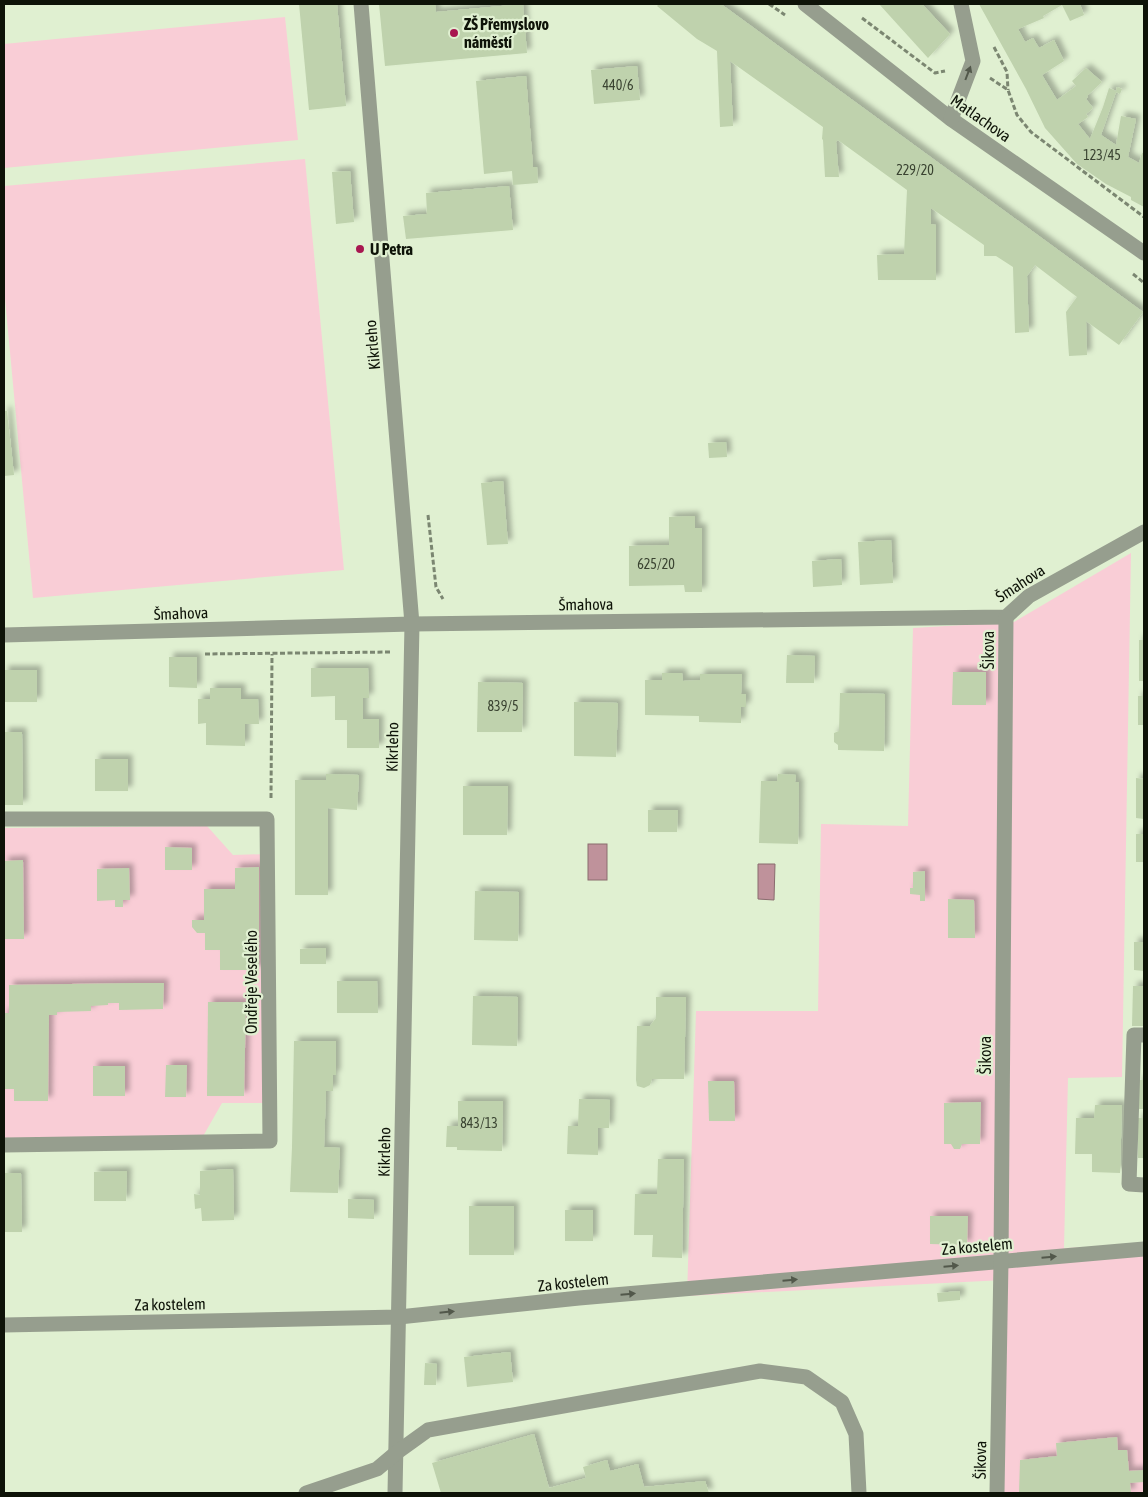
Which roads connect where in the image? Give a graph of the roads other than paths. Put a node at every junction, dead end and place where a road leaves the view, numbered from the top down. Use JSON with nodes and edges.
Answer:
{"nodes":[{"id":1,"x":361,"y":4,"type":"edge"},
{"id":2,"x":805,"y":4,"type":"edge"},
{"id":3,"x":961,"y":4,"type":"edge"},
{"id":4,"x":951,"y":119,"type":"junction"},
{"id":5,"x":1144,"y":252,"type":"edge"},
{"id":6,"x":1144,"y":532,"type":"edge"},
{"id":7,"x":1006,"y":617,"type":"junction"},
{"id":8,"x":412,"y":624,"type":"junction"},
{"id":9,"x":4,"y":635,"type":"edge"},
{"id":10,"x":4,"y":819,"type":"edge"},
{"id":11,"x":1144,"y":1035,"type":"edge"},
{"id":12,"x":4,"y":1145,"type":"edge"},
{"id":13,"x":1144,"y":1185,"type":"edge"},
{"id":14,"x":1144,"y":1249,"type":"edge"},
{"id":15,"x":1001,"y":1262,"type":"junction"},
{"id":16,"x":399,"y":1317,"type":"junction"},
{"id":17,"x":4,"y":1325,"type":"edge"},
{"id":18,"x":396,"y":1453,"type":"junction"},
{"id":19,"x":306,"y":1493,"type":"edge"},
{"id":20,"x":396,"y":1493,"type":"edge"},
{"id":21,"x":859,"y":1493,"type":"edge"},
{"id":22,"x":997,"y":1493,"type":"edge"}],
"edges":[{"from":1,"to":8,"type":"street","name":"Kikrleho"},
{"from":2,"to":4,"type":"street","name":"Matlachova"},
{"from":4,"to":3,"type":"street","one_way":true},
{"from":4,"to":5,"type":"street","name":"Matlachova"},
{"from":6,"to":7,"type":"street","name":"Šmahova"},
{"from":7,"to":8,"type":"street","name":"Šmahova"},
{"from":7,"to":15,"type":"street","name":"Šikova"},
{"from":8,"to":9,"type":"street","name":"Šmahova"},
{"from":8,"to":16,"type":"street","name":"Kikrleho"},
{"from":10,"to":12,"type":"street","name":"Ondřeje Veselého"},
{"from":11,"to":13,"type":"street"},
{"from":15,"to":14,"type":"street","name":"Za kostelem","one_way":true},
{"from":16,"to":15,"type":"street","name":"Za kostelem","one_way":true},
{"from":15,"to":22,"type":"street","name":"Šikova"},
{"from":16,"to":17,"type":"street","name":"Za kostelem"},
{"from":16,"to":18,"type":"street","name":"Kikrleho"},
{"from":18,"to":19,"type":"street"},
{"from":18,"to":20,"type":"street","name":"Kikrleho"},
{"from":18,"to":21,"type":"street"}]}
